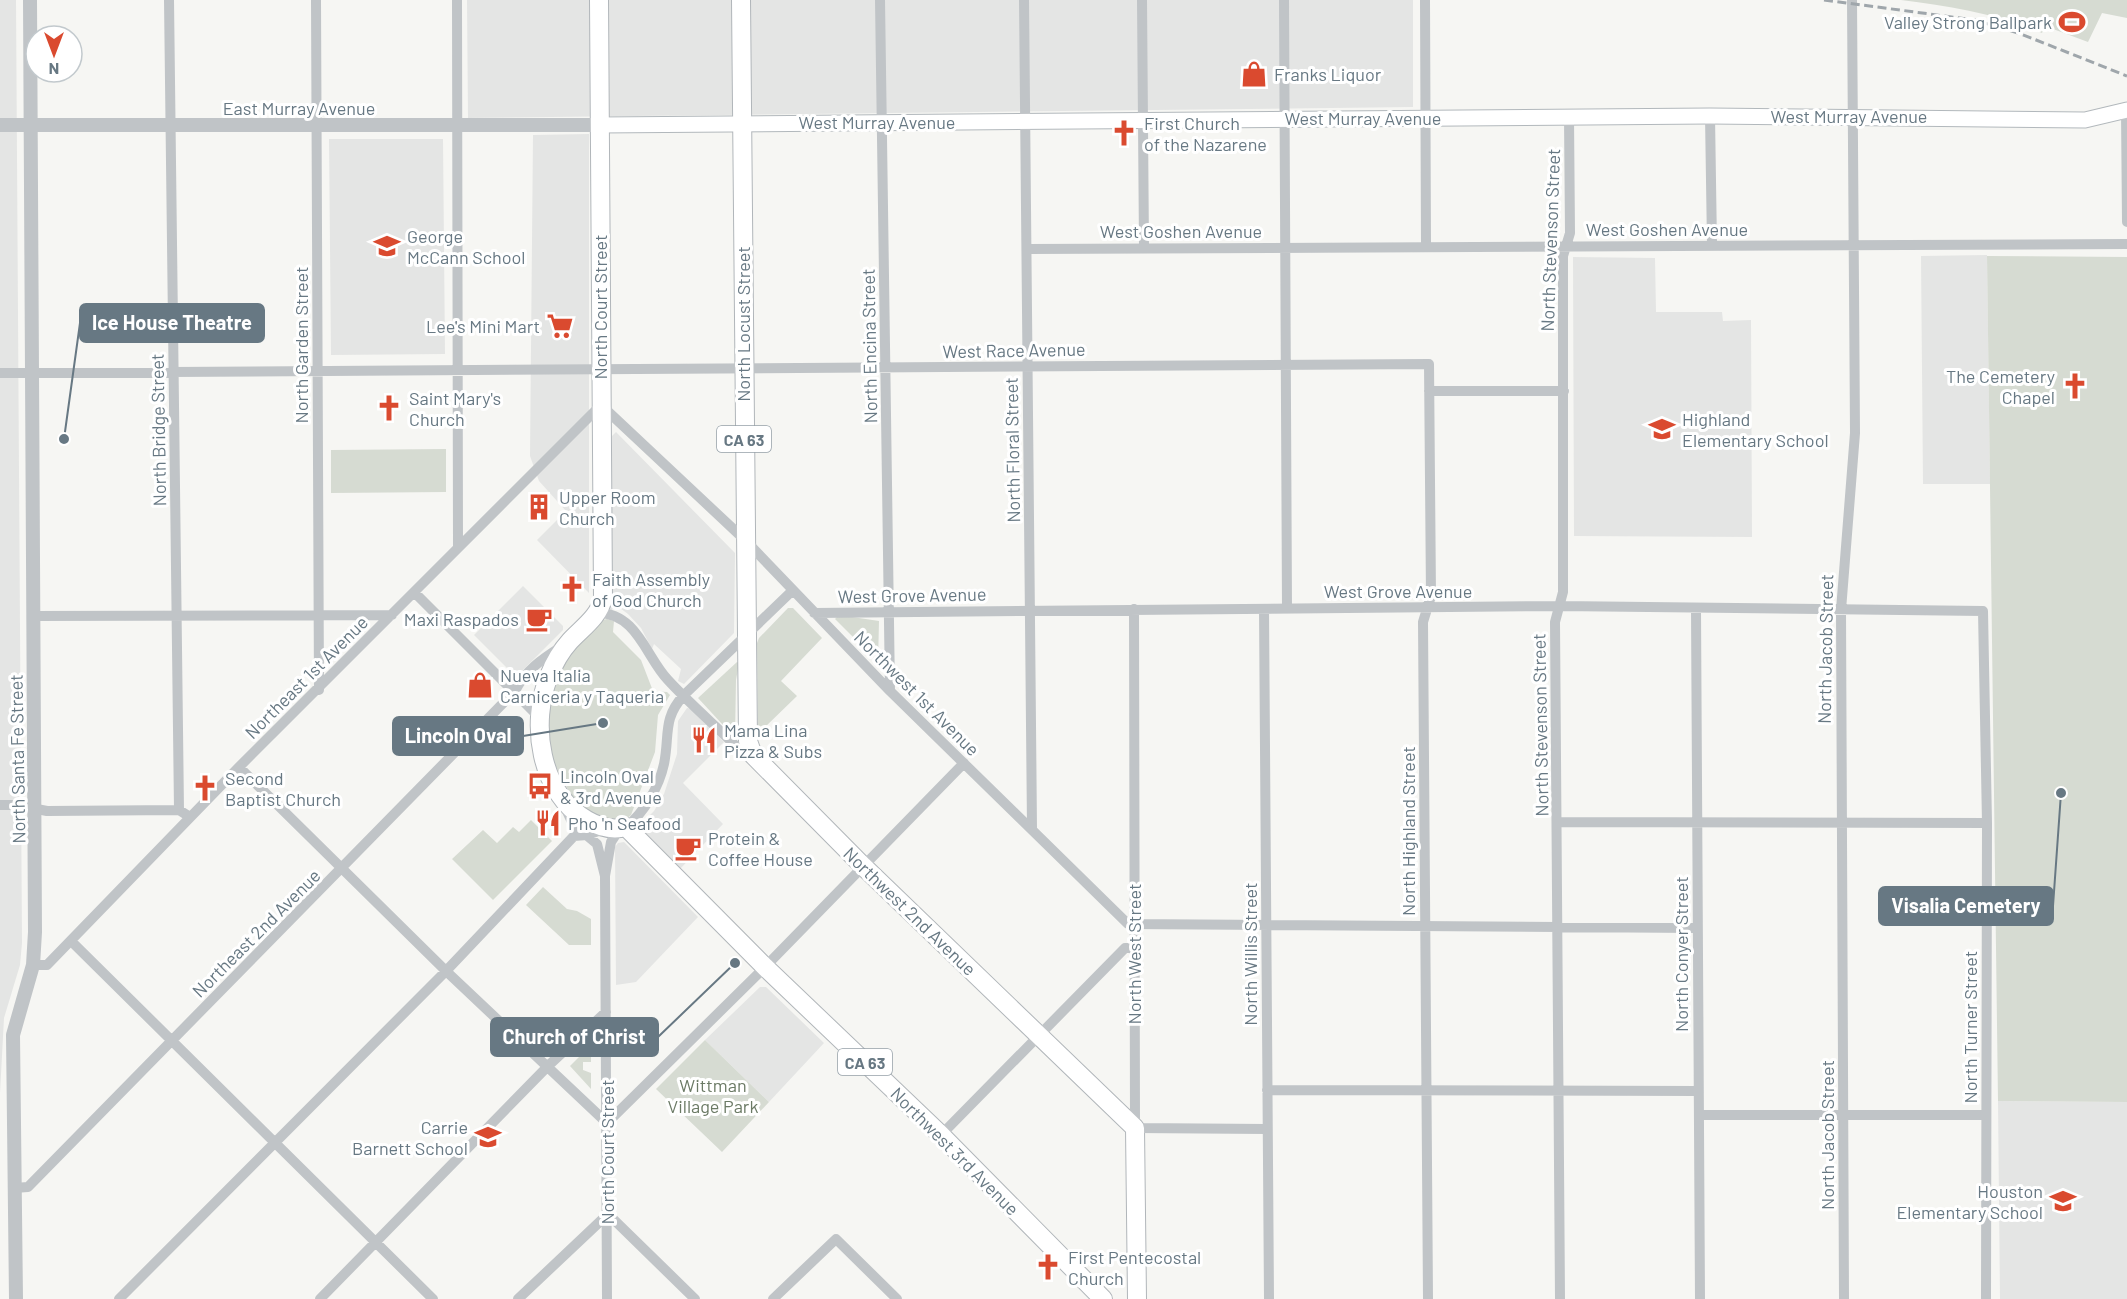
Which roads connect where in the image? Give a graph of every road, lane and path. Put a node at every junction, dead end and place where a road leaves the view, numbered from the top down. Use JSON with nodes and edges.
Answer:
{"nodes":[{"id":1,"x":30,"y":0,"type":"edge"},
{"id":2,"x":169,"y":0,"type":"edge"},
{"id":3,"x":316,"y":0,"type":"edge"},
{"id":4,"x":457,"y":0,"type":"edge"},
{"id":5,"x":599,"y":0,"type":"edge"},
{"id":6,"x":741,"y":0,"type":"edge"},
{"id":7,"x":880,"y":0,"type":"edge"},
{"id":8,"x":1024,"y":0,"type":"edge"},
{"id":9,"x":1142,"y":0,"type":"edge"},
{"id":10,"x":1284,"y":0,"type":"edge"},
{"id":11,"x":1425,"y":0,"type":"edge"},
{"id":12,"x":1852,"y":0,"type":"edge"},
{"id":13,"x":2126,"y":111,"type":"edge"},
{"id":14,"x":1710,"y":116,"type":"junction"},
{"id":15,"x":1854,"y":116,"type":"junction"},
{"id":16,"x":1426,"y":117,"type":"junction"},
{"id":17,"x":1569,"y":117,"type":"junction"},
{"id":18,"x":1284,"y":119,"type":"junction"},
{"id":19,"x":1143,"y":120,"type":"junction"},
{"id":20,"x":741,"y":122,"type":"junction"},
{"id":21,"x":1025,"y":122,"type":"junction"},
{"id":22,"x":881,"y":123,"type":"junction"},
{"id":23,"x":0,"y":125,"type":"edge"},
{"id":24,"x":31,"y":125,"type":"junction"},
{"id":25,"x":316,"y":125,"type":"junction"},
{"id":26,"x":458,"y":125,"type":"junction"},
{"id":27,"x":599,"y":125,"type":"junction"},
{"id":28,"x":172,"y":126,"type":"junction"},
{"id":29,"x":2127,"y":222,"type":"edge"},
{"id":30,"x":2127,"y":244,"type":"edge"},
{"id":31,"x":1712,"y":245,"type":"junction"},
{"id":32,"x":1855,"y":245,"type":"junction"},
{"id":33,"x":1426,"y":246,"type":"junction"},
{"id":34,"x":1566,"y":246,"type":"junction"},
{"id":35,"x":1144,"y":247,"type":"junction"},
{"id":36,"x":1285,"y":248,"type":"junction"},
{"id":37,"x":1028,"y":249,"type":"junction"},
{"id":38,"x":1287,"y":364,"type":"junction"},
{"id":39,"x":1429,"y":364,"type":"joint"},
{"id":40,"x":1028,"y":367,"type":"junction"},
{"id":41,"x":744,"y":368,"type":"junction"},
{"id":42,"x":886,"y":368,"type":"junction"},
{"id":43,"x":600,"y":370,"type":"junction"},
{"id":44,"x":318,"y":371,"type":"junction"},
{"id":45,"x":458,"y":371,"type":"junction"},
{"id":46,"x":173,"y":372,"type":"junction"},
{"id":47,"x":0,"y":374,"type":"edge"},
{"id":48,"x":30,"y":374,"type":"junction"},
{"id":49,"x":1429,"y":391,"type":"junction"},
{"id":50,"x":1564,"y":391,"type":"junction"},
{"id":51,"x":601,"y":405,"type":"junction"},
{"id":52,"x":745,"y":540,"type":"junction"},
{"id":53,"x":458,"y":547,"type":"junction"},
{"id":54,"x":792,"y":591,"type":"junction"},
{"id":55,"x":415,"y":592,"type":"junction"},
{"id":56,"x":1560,"y":606,"type":"junction"},
{"id":57,"x":1287,"y":608,"type":"junction"},
{"id":58,"x":1427,"y":608,"type":"junction"},
{"id":59,"x":1134,"y":609,"type":"junction"},
{"id":60,"x":1264,"y":609,"type":"junction"},
{"id":61,"x":1696,"y":609,"type":"junction"},
{"id":62,"x":1030,"y":610,"type":"junction"},
{"id":63,"x":1840,"y":610,"type":"junction"},
{"id":64,"x":1983,"y":611,"type":"joint"},
{"id":65,"x":888,"y":612,"type":"junction"},
{"id":66,"x":598,"y":613,"type":"junction"},
{"id":67,"x":814,"y":613,"type":"junction"},
{"id":68,"x":319,"y":614,"type":"junction"},
{"id":69,"x":392,"y":615,"type":"junction"},
{"id":70,"x":33,"y":616,"type":"junction"},
{"id":71,"x":177,"y":616,"type":"junction"},
{"id":72,"x":746,"y":636,"type":"junction"},
{"id":73,"x":568,"y":642,"type":"junction"},
{"id":74,"x":319,"y":690,"type":"junction"},
{"id":75,"x":515,"y":691,"type":"junction"},
{"id":76,"x":890,"y":691,"type":"junction"},
{"id":77,"x":684,"y":695,"type":"junction"},
{"id":78,"x":539,"y":717,"type":"junction"},
{"id":79,"x":753,"y":755,"type":"junction"},
{"id":80,"x":964,"y":763,"type":"junction"},
{"id":81,"x":239,"y":766,"type":"junction"},
{"id":82,"x":559,"y":792,"type":"junction"},
{"id":83,"x":0,"y":805,"type":"edge"},
{"id":84,"x":36,"y":809,"type":"junction"},
{"id":85,"x":178,"y":810,"type":"junction"},
{"id":86,"x":190,"y":818,"type":"junction"},
{"id":87,"x":1696,"y":821,"type":"junction"},
{"id":88,"x":1557,"y":822,"type":"junction"},
{"id":89,"x":1840,"y":822,"type":"junction"},
{"id":90,"x":1987,"y":823,"type":"junction"},
{"id":91,"x":573,"y":824,"type":"junction"},
{"id":92,"x":617,"y":828,"type":"junction"},
{"id":93,"x":1032,"y":828,"type":"junction"},
{"id":94,"x":587,"y":835,"type":"junction"},
{"id":95,"x":574,"y":836,"type":"junction"},
{"id":96,"x":862,"y":866,"type":"junction"},
{"id":97,"x":344,"y":867,"type":"junction"},
{"id":98,"x":605,"y":876,"type":"junction"},
{"id":99,"x":1134,"y":924,"type":"junction"},
{"id":100,"x":1266,"y":924,"type":"junction"},
{"id":101,"x":1425,"y":926,"type":"junction"},
{"id":102,"x":1558,"y":926,"type":"junction"},
{"id":103,"x":1697,"y":928,"type":"junction"},
{"id":104,"x":71,"y":941,"type":"junction"},
{"id":105,"x":1134,"y":948,"type":"junction"},
{"id":106,"x":33,"y":965,"type":"junction"},
{"id":107,"x":765,"y":967,"type":"junction"},
{"id":108,"x":446,"y":970,"type":"junction"},
{"id":109,"x":606,"y":1012,"type":"junction"},
{"id":110,"x":1038,"y":1036,"type":"junction"},
{"id":111,"x":174,"y":1040,"type":"junction"},
{"id":112,"x":549,"y":1065,"type":"junction"},
{"id":113,"x":1267,"y":1090,"type":"junction"},
{"id":114,"x":1426,"y":1090,"type":"junction"},
{"id":115,"x":1558,"y":1091,"type":"junction"},
{"id":116,"x":1698,"y":1091,"type":"junction"},
{"id":117,"x":7,"y":1106,"type":"edge"},
{"id":118,"x":1699,"y":1115,"type":"junction"},
{"id":119,"x":1843,"y":1115,"type":"junction"},
{"id":120,"x":1986,"y":1115,"type":"junction"},
{"id":121,"x":607,"y":1123,"type":"junction"},
{"id":122,"x":1135,"y":1128,"type":"junction"},
{"id":123,"x":1267,"y":1129,"type":"junction"},
{"id":124,"x":941,"y":1135,"type":"junction"},
{"id":125,"x":275,"y":1140,"type":"junction"},
{"id":126,"x":14,"y":1188,"type":"junction"},
{"id":127,"x":608,"y":1214,"type":"junction"},
{"id":128,"x":377,"y":1242,"type":"junction"},
{"id":129,"x":15,"y":1299,"type":"edge"},
{"id":130,"x":119,"y":1299,"type":"edge"},
{"id":131,"x":320,"y":1299,"type":"edge"},
{"id":132,"x":433,"y":1299,"type":"edge"},
{"id":133,"x":518,"y":1299,"type":"edge"},
{"id":134,"x":607,"y":1299,"type":"edge"},
{"id":135,"x":695,"y":1299,"type":"edge"},
{"id":136,"x":773,"y":1299,"type":"edge"},
{"id":137,"x":897,"y":1299,"type":"edge"},
{"id":138,"x":1103,"y":1299,"type":"edge"},
{"id":139,"x":1137,"y":1299,"type":"edge"},
{"id":140,"x":1269,"y":1299,"type":"edge"},
{"id":141,"x":1428,"y":1299,"type":"edge"},
{"id":142,"x":1560,"y":1299,"type":"edge"},
{"id":143,"x":1700,"y":1299,"type":"edge"},
{"id":144,"x":1844,"y":1299,"type":"edge"},
{"id":145,"x":1986,"y":1299,"type":"edge"}],
"edges":[{"from":1,"to":24,"type":"street","name":"North Santa Fe Street"},
{"from":2,"to":28,"type":"street","name":"North Bridge Street"},
{"from":3,"to":25,"type":"street","name":"North Garden Street"},
{"from":4,"to":26,"type":"street"},
{"from":5,"to":27,"type":"main road","name":"North Court Street"},
{"from":6,"to":20,"type":"main road","name":"North Locust Street","number":"CA 63"},
{"from":7,"to":22,"type":"street","name":"North Encina Street"},
{"from":8,"to":21,"type":"street","name":"North Floral Street"},
{"from":9,"to":19,"type":"street"},
{"from":10,"to":18,"type":"street"},
{"from":11,"to":16,"type":"street"},
{"from":12,"to":15,"type":"street","name":"North Jacob Street"},
{"from":13,"to":15,"type":"main road","name":"West Murray Avenue"},
{"from":13,"to":29,"type":"street"},
{"from":14,"to":15,"type":"main road","name":"West Murray Avenue"},
{"from":14,"to":17,"type":"main road","name":"West Murray Avenue"},
{"from":14,"to":31,"type":"street"},
{"from":15,"to":32,"type":"street","name":"North Jacob Street"},
{"from":16,"to":17,"type":"main road","name":"West Murray Avenue"},
{"from":16,"to":18,"type":"main road","name":"West Murray Avenue"},
{"from":16,"to":33,"type":"street"},
{"from":17,"to":34,"type":"street","name":"North Stevenson Street"},
{"from":18,"to":19,"type":"main road","name":"West Murray Avenue"},
{"from":18,"to":36,"type":"street"},
{"from":19,"to":21,"type":"main road","name":"West Murray Avenue"},
{"from":19,"to":35,"type":"street"},
{"from":20,"to":22,"type":"main road","name":"West Murray Avenue"},
{"from":20,"to":27,"type":"main road","name":"West Murray Avenue"},
{"from":20,"to":41,"type":"main road","name":"North Locust Street","number":"CA 63"},
{"from":21,"to":22,"type":"main road","name":"West Murray Avenue"},
{"from":21,"to":37,"type":"street","name":"North Floral Street"},
{"from":22,"to":42,"type":"street","name":"North Encina Street"},
{"from":23,"to":24,"type":"street","name":"East Murray Avenue"},
{"from":24,"to":28,"type":"street","name":"East Murray Avenue"},
{"from":24,"to":48,"type":"street","name":"North Santa Fe Street"},
{"from":25,"to":26,"type":"street","name":"East Murray Avenue"},
{"from":25,"to":28,"type":"street","name":"East Murray Avenue"},
{"from":25,"to":44,"type":"street","name":"North Garden Street"},
{"from":26,"to":27,"type":"street","name":"East Murray Avenue"},
{"from":26,"to":45,"type":"street"},
{"from":27,"to":43,"type":"main road","name":"North Court Street"},
{"from":28,"to":46,"type":"street","name":"North Bridge Street"},
{"from":30,"to":32,"type":"street","name":"West Goshen Avenue"},
{"from":31,"to":32,"type":"street","name":"West Goshen Avenue"},
{"from":31,"to":34,"type":"street","name":"West Goshen Avenue"},
{"from":32,"to":63,"type":"street","name":"North Jacob Street"},
{"from":33,"to":34,"type":"street","name":"West Goshen Avenue"},
{"from":33,"to":36,"type":"street","name":"West Goshen Avenue"},
{"from":34,"to":50,"type":"street","name":"North Stevenson Street"},
{"from":35,"to":36,"type":"street","name":"West Goshen Avenue"},
{"from":35,"to":37,"type":"street","name":"West Goshen Avenue"},
{"from":36,"to":38,"type":"street"},
{"from":37,"to":40,"type":"street","name":"North Floral Street"},
{"from":38,"to":39,"type":"street","name":"West Race Avenue"},
{"from":38,"to":40,"type":"street","name":"West Race Avenue"},
{"from":38,"to":57,"type":"street"},
{"from":39,"to":49,"type":"street","name":"North Highland Street"},
{"from":40,"to":42,"type":"street","name":"West Race Avenue"},
{"from":40,"to":62,"type":"street","name":"North Floral Street"},
{"from":41,"to":42,"type":"street","name":"West Race Avenue"},
{"from":41,"to":43,"type":"street","name":"West Race Avenue"},
{"from":41,"to":52,"type":"main road","name":"North Locust Street","number":"CA 63"},
{"from":42,"to":65,"type":"street","name":"North Encina Street"},
{"from":43,"to":45,"type":"street","name":"West Race Avenue"},
{"from":43,"to":51,"type":"main road","name":"North Court Street"},
{"from":44,"to":45,"type":"street","name":"West Race Avenue"},
{"from":44,"to":46,"type":"street","name":"West Race Avenue"},
{"from":44,"to":68,"type":"street","name":"North Garden Street"},
{"from":45,"to":53,"type":"street"},
{"from":46,"to":48,"type":"street","name":"West Race Avenue"},
{"from":46,"to":71,"type":"street","name":"North Bridge Street"},
{"from":47,"to":48,"type":"street","name":"West Race Avenue"},
{"from":48,"to":70,"type":"street","name":"North Santa Fe Street"},
{"from":49,"to":50,"type":"street"},
{"from":49,"to":58,"type":"street","name":"North Highland Street"},
{"from":50,"to":56,"type":"street","name":"North Stevenson Street"},
{"from":51,"to":52,"type":"street","name":"Northwest 1st Avenue"},
{"from":51,"to":53,"type":"street","name":"Northeast 1st Avenue"},
{"from":51,"to":66,"type":"main road","name":"North Court Street"},
{"from":52,"to":54,"type":"street","name":"Northwest 1st Avenue"},
{"from":52,"to":72,"type":"main road","name":"North Locust Street","number":"CA 63"},
{"from":53,"to":55,"type":"street","name":"Northeast 1st Avenue"},
{"from":54,"to":67,"type":"street","name":"Northwest 1st Avenue"},
{"from":54,"to":72,"type":"street"},
{"from":55,"to":69,"type":"street","name":"Northeast 1st Avenue"},
{"from":55,"to":75,"type":"street"},
{"from":56,"to":58,"type":"street","name":"West Grove Avenue"},
{"from":56,"to":61,"type":"street","name":"West Grove Avenue"},
{"from":56,"to":88,"type":"street","name":"North Stevenson Street"},
{"from":57,"to":58,"type":"street","name":"West Grove Avenue"},
{"from":57,"to":60,"type":"street","name":"West Grove Avenue"},
{"from":58,"to":101,"type":"street","name":"North Highland Street"},
{"from":59,"to":60,"type":"street","name":"West Grove Avenue"},
{"from":59,"to":62,"type":"street","name":"West Grove Avenue"},
{"from":59,"to":99,"type":"street","name":"North West Street"},
{"from":60,"to":100,"type":"street","name":"North Willis Street"},
{"from":61,"to":63,"type":"street","name":"West Grove Avenue"},
{"from":61,"to":87,"type":"street","name":"North Conyer Street"},
{"from":62,"to":65,"type":"street","name":"West Grove Avenue"},
{"from":62,"to":93,"type":"street","name":"North Floral Street"},
{"from":63,"to":64,"type":"street","name":"West Grove Avenue"},
{"from":63,"to":89,"type":"street","name":"North Jacob Street"},
{"from":64,"to":90,"type":"street","name":"North Turner Street"},
{"from":65,"to":67,"type":"street","name":"West Grove Avenue"},
{"from":65,"to":76,"type":"street","name":"North Encina Street"},
{"from":66,"to":73,"type":"main road","number":"CA 63"},
{"from":66,"to":77,"type":"street"},
{"from":67,"to":76,"type":"street","name":"Northwest 1st Avenue"},
{"from":68,"to":69,"type":"street"},
{"from":68,"to":71,"type":"street"},
{"from":68,"to":74,"type":"street","name":"North Garden Street"},
{"from":69,"to":74,"type":"street","name":"Northeast 1st Avenue"},
{"from":70,"to":71,"type":"street"},
{"from":70,"to":84,"type":"street","name":"North Santa Fe Street"},
{"from":71,"to":85,"type":"street","name":"North Bridge Street"},
{"from":72,"to":77,"type":"street"},
{"from":72,"to":79,"type":"main road","name":"North Locust Street","number":"CA 63"},
{"from":73,"to":75,"type":"street","name":"Northeast 2nd Avenue"},
{"from":73,"to":78,"type":"main road","number":"CA 63"},
{"from":74,"to":81,"type":"street","name":"Northeast 1st Avenue"},
{"from":75,"to":78,"type":"street"},
{"from":75,"to":97,"type":"street","name":"Northeast 2nd Avenue"},
{"from":76,"to":80,"type":"street","name":"Northwest 1st Avenue"},
{"from":77,"to":79,"type":"street","name":"Northwest 2nd Avenue"},
{"from":77,"to":92,"type":"street"},
{"from":78,"to":82,"type":"main road","number":"CA 63"},
{"from":79,"to":96,"type":"main road","name":"Northwest 2nd Avenue"},
{"from":80,"to":93,"type":"street","name":"Northwest 1st Avenue"},
{"from":80,"to":96,"type":"street"},
{"from":81,"to":86,"type":"street","name":"Northeast 1st Avenue"},
{"from":81,"to":97,"type":"street"},
{"from":82,"to":91,"type":"street"},
{"from":82,"to":92,"type":"main road","number":"CA 63"},
{"from":83,"to":84,"type":"street"},
{"from":84,"to":85,"type":"street"},
{"from":84,"to":106,"type":"street","name":"North Santa Fe Street"},
{"from":85,"to":86,"type":"street"},
{"from":86,"to":104,"type":"street","name":"Northeast 1st Avenue"},
{"from":87,"to":88,"type":"street"},
{"from":87,"to":89,"type":"street"},
{"from":87,"to":103,"type":"street","name":"North Conyer Street"},
{"from":88,"to":102,"type":"street","name":"North Stevenson Street"},
{"from":89,"to":90,"type":"street"},
{"from":89,"to":119,"type":"street","name":"North Jacob Street"},
{"from":90,"to":120,"type":"street","name":"North Turner Street"},
{"from":91,"to":94,"type":"street"},
{"from":91,"to":95,"type":"street"},
{"from":92,"to":94,"type":"street"},
{"from":92,"to":98,"type":"street","name":"North Court Street"},
{"from":92,"to":107,"type":"main road","name":"Northwest 3rd Avenue","number":"CA 63"},
{"from":93,"to":99,"type":"street","name":"Northwest 1st Avenue"},
{"from":94,"to":95,"type":"street"},
{"from":94,"to":98,"type":"street"},
{"from":95,"to":108,"type":"street"},
{"from":96,"to":107,"type":"street"},
{"from":96,"to":110,"type":"main road","name":"Northwest 2nd Avenue"},
{"from":97,"to":108,"type":"street"},
{"from":97,"to":111,"type":"street","name":"Northeast 2nd Avenue"},
{"from":98,"to":109,"type":"street","name":"North Court Street"},
{"from":99,"to":100,"type":"street"},
{"from":99,"to":105,"type":"street","name":"North West Street"},
{"from":100,"to":101,"type":"street"},
{"from":100,"to":113,"type":"street","name":"North Willis Street"},
{"from":101,"to":102,"type":"street"},
{"from":101,"to":114,"type":"street","name":"North Highland Street"},
{"from":102,"to":103,"type":"street"},
{"from":102,"to":115,"type":"street","name":"North Stevenson Street"},
{"from":103,"to":116,"type":"street","name":"North Conyer Street"},
{"from":104,"to":106,"type":"street","name":"Northeast 1st Avenue"},
{"from":104,"to":111,"type":"street"},
{"from":105,"to":110,"type":"street"},
{"from":105,"to":122,"type":"street","name":"North West Street"},
{"from":106,"to":117,"type":"street","name":"North Santa Fe Street"},
{"from":107,"to":121,"type":"street"},
{"from":107,"to":124,"type":"main road","name":"Northwest 3rd Avenue","number":"CA 63"},
{"from":108,"to":112,"type":"street"},
{"from":108,"to":125,"type":"street"},
{"from":109,"to":112,"type":"street"},
{"from":109,"to":121,"type":"street","name":"North Court Street"},
{"from":110,"to":122,"type":"main road","name":"Northwest 2nd Avenue"},
{"from":110,"to":124,"type":"street"},
{"from":111,"to":125,"type":"street"},
{"from":111,"to":126,"type":"street","name":"Northeast 2nd Avenue"},
{"from":112,"to":121,"type":"street"},
{"from":112,"to":128,"type":"street"},
{"from":113,"to":114,"type":"street"},
{"from":113,"to":123,"type":"street","name":"North Willis Street"},
{"from":114,"to":115,"type":"street"},
{"from":114,"to":141,"type":"street","name":"North Highland Street"},
{"from":115,"to":116,"type":"street"},
{"from":115,"to":142,"type":"street","name":"North Stevenson Street"},
{"from":116,"to":118,"type":"street","name":"North Conyer Street"},
{"from":117,"to":126,"type":"street","name":"North Santa Fe Street"},
{"from":118,"to":119,"type":"street"},
{"from":118,"to":143,"type":"street","name":"North Conyer Street"},
{"from":119,"to":120,"type":"street"},
{"from":119,"to":144,"type":"street","name":"North Jacob Street"},
{"from":120,"to":145,"type":"street","name":"North Turner Street"},
{"from":121,"to":127,"type":"street","name":"North Court Street"},
{"from":122,"to":123,"type":"street"},
{"from":122,"to":139,"type":"main road","name":"North West Street"},
{"from":123,"to":140,"type":"street","name":"North Willis Street"},
{"from":124,"to":138,"type":"main road","name":"Northwest 3rd Avenue","number":"CA 63"},
{"from":125,"to":128,"type":"street"},
{"from":125,"to":130,"type":"street"},
{"from":126,"to":129,"type":"street","name":"North Santa Fe Street"},
{"from":127,"to":133,"type":"street"},
{"from":127,"to":134,"type":"street","name":"North Court Street"},
{"from":127,"to":135,"type":"street"},
{"from":128,"to":131,"type":"street"},
{"from":128,"to":132,"type":"street"},
{"from":136,"to":137,"type":"street"}]}
